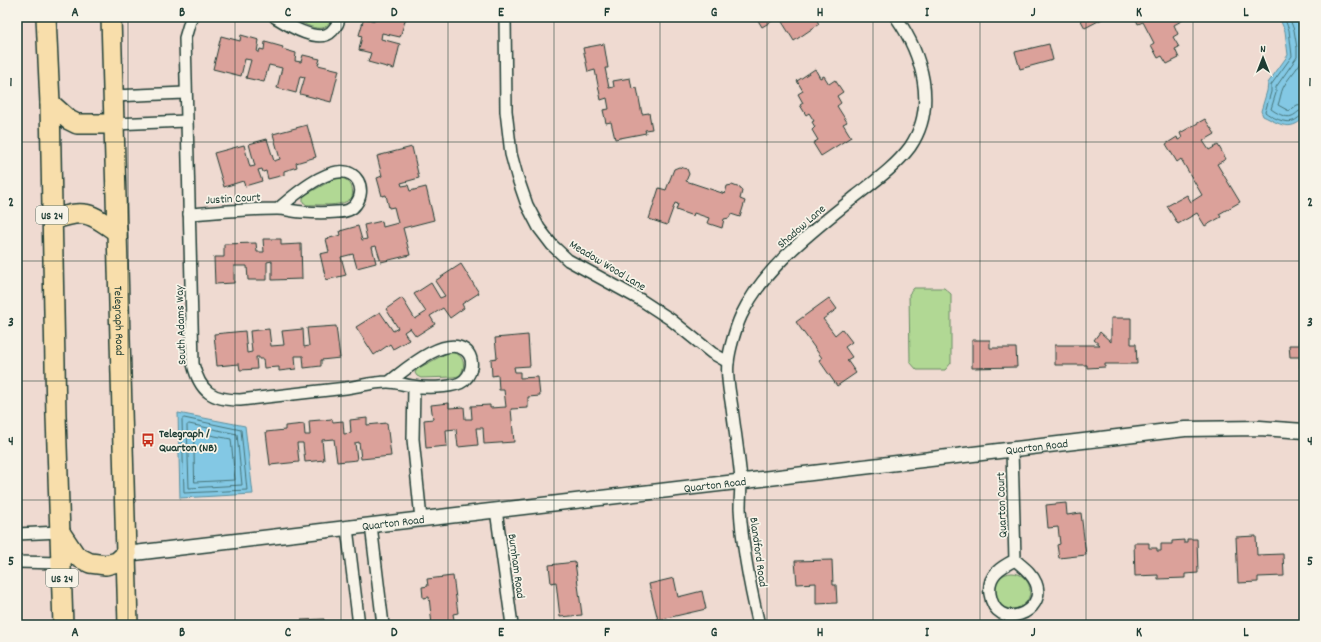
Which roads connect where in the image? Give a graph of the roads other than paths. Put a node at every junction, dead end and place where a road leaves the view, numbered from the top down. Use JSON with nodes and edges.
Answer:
{"nodes":[{"id":1,"x":46,"y":17,"type":"edge"},
{"id":2,"x":110,"y":17,"type":"edge"},
{"id":3,"x":193,"y":17,"type":"edge"},
{"id":4,"x":275,"y":17,"type":"edge"},
{"id":5,"x":339,"y":17,"type":"edge"},
{"id":6,"x":505,"y":17,"type":"edge"},
{"id":7,"x":896,"y":17,"type":"edge"},
{"id":8,"x":185,"y":93,"type":"junction"},
{"id":9,"x":113,"y":96,"type":"junction"},
{"id":10,"x":50,"y":103,"type":"junction"},
{"id":11,"x":186,"y":121,"type":"junction"},
{"id":12,"x":114,"y":124,"type":"junction"},
{"id":13,"x":278,"y":209,"type":"junction"},
{"id":14,"x":189,"y":214,"type":"junction"},
{"id":15,"x":52,"y":220,"type":"junction"},
{"id":16,"x":117,"y":232,"type":"junction"},
{"id":17,"x":728,"y":362,"type":"junction"},
{"id":18,"x":389,"y":382,"type":"junction"},
{"id":19,"x":414,"y":387,"type":"junction"},
{"id":20,"x":1304,"y":431,"type":"edge"},
{"id":21,"x":1012,"y":450,"type":"junction"},
{"id":22,"x":741,"y":481,"type":"junction"},
{"id":23,"x":496,"y":510,"type":"junction"},
{"id":24,"x":421,"y":519,"type":"junction"},
{"id":25,"x":371,"y":525,"type":"junction"},
{"id":26,"x":347,"y":528,"type":"junction"},
{"id":27,"x":60,"y":532,"type":"junction"},
{"id":28,"x":17,"y":534,"type":"edge"},
{"id":29,"x":126,"y":554,"type":"junction"},
{"id":30,"x":1016,"y":560,"type":"junction"},
{"id":31,"x":17,"y":562,"type":"edge"},
{"id":32,"x":61,"y":562,"type":"junction"},
{"id":33,"x":63,"y":625,"type":"edge"},
{"id":34,"x":128,"y":625,"type":"edge"},
{"id":35,"x":359,"y":625,"type":"edge"},
{"id":36,"x":383,"y":625,"type":"edge"},
{"id":37,"x":512,"y":625,"type":"edge"},
{"id":38,"x":759,"y":625,"type":"edge"}],
"edges":[{"from":1,"to":10,"type":"highway","number":"US 24"},
{"from":2,"to":9,"type":"highway","name":"Telegraph Road"},
{"from":3,"to":8,"type":"street","name":"South Adams Way"},
{"from":4,"to":5,"type":"street"},
{"from":6,"to":17,"type":"street","name":"Meadow Wood Lane"},
{"from":7,"to":17,"type":"street","name":"Shadow Lane"},
{"from":8,"to":9,"type":"street"},
{"from":8,"to":11,"type":"street","name":"South Adams Way"},
{"from":9,"to":12,"type":"highway","name":"Telegraph Road"},
{"from":10,"to":12,"type":"highway"},
{"from":10,"to":15,"type":"highway","number":"US 24"},
{"from":11,"to":12,"type":"street"},
{"from":11,"to":14,"type":"street","name":"South Adams Way"},
{"from":12,"to":16,"type":"highway","name":"Telegraph Road"},
{"from":13,"to":13,"type":"street","name":"Justin Court"},
{"from":13,"to":14,"type":"street","name":"Justin Court"},
{"from":14,"to":18,"type":"street","name":"South Adams Way"},
{"from":15,"to":16,"type":"highway"},
{"from":15,"to":27,"type":"highway","number":"US 24"},
{"from":16,"to":29,"type":"highway","name":"Telegraph Road"},
{"from":17,"to":22,"type":"street","name":"Shadow Lane"},
{"from":18,"to":19,"type":"street","name":"South Adams Way"},
{"from":18,"to":19,"type":"street","name":"South Adams Way"},
{"from":19,"to":24,"type":"street"},
{"from":20,"to":21,"type":"street","name":"Quarton Road"},
{"from":21,"to":22,"type":"street","name":"Quarton Road"},
{"from":21,"to":30,"type":"street","name":"Quarton Court"},
{"from":22,"to":23,"type":"street","name":"Quarton Road"},
{"from":22,"to":38,"type":"street","name":"Blandford Road"},
{"from":23,"to":24,"type":"street","name":"Quarton Road"},
{"from":23,"to":37,"type":"street","name":"Burnham Road"},
{"from":24,"to":25,"type":"street","name":"Quarton Road"},
{"from":25,"to":26,"type":"street","name":"Quarton Road"},
{"from":25,"to":36,"type":"street"},
{"from":26,"to":29,"type":"street","name":"Quarton Road"},
{"from":26,"to":35,"type":"street"},
{"from":27,"to":28,"type":"street"},
{"from":27,"to":29,"type":"highway"},
{"from":27,"to":32,"type":"highway","number":"US 24"},
{"from":29,"to":34,"type":"highway","name":"Telegraph Road"},
{"from":30,"to":30,"type":"street"},
{"from":31,"to":32,"type":"street"},
{"from":32,"to":33,"type":"highway","number":"US 24"}]}
